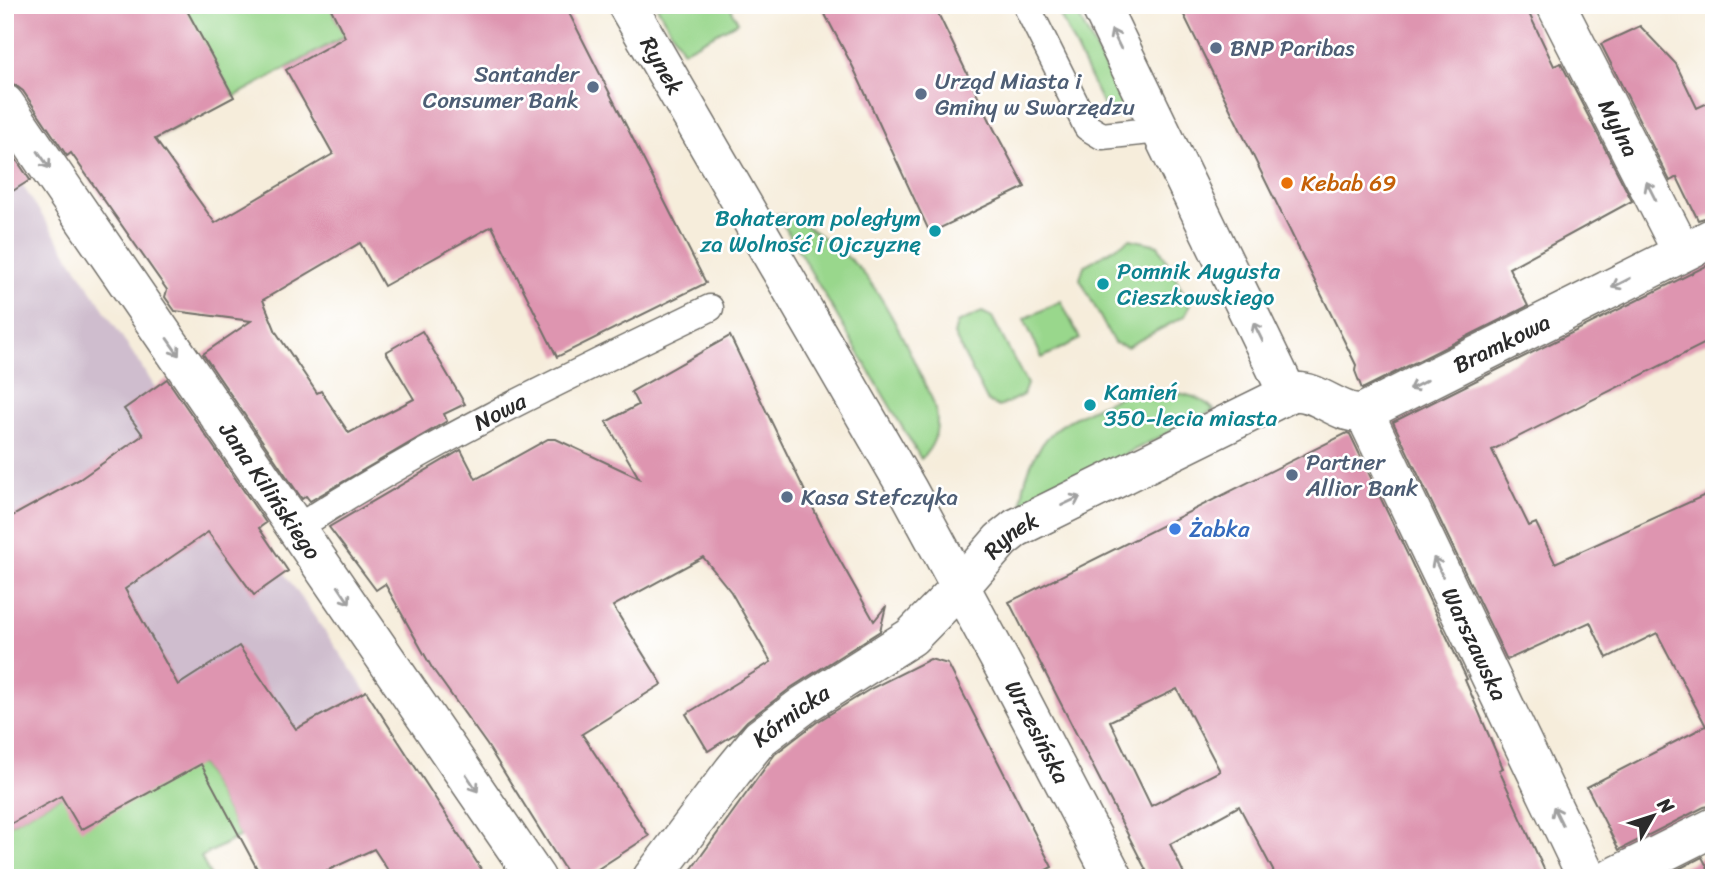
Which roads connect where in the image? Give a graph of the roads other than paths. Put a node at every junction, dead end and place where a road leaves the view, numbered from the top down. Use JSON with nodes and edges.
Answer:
{"nodes":[{"id":1,"x":627,"y":5,"type":"edge"},
{"id":2,"x":1026,"y":5,"type":"edge"},
{"id":3,"x":1100,"y":5,"type":"edge"},
{"id":4,"x":1556,"y":5,"type":"edge"},
{"id":5,"x":5,"y":104,"type":"edge"},
{"id":6,"x":1160,"y":130,"type":"junction"},
{"id":7,"x":1698,"y":244,"type":"edge"},
{"id":8,"x":710,"y":307,"type":"dead end"},
{"id":9,"x":1288,"y":394,"type":"junction"},
{"id":10,"x":1364,"y":411,"type":"junction"},
{"id":11,"x":298,"y":528,"type":"junction"},
{"id":12,"x":961,"y":586,"type":"junction"},
{"id":13,"x":1714,"y":827,"type":"edge"},
{"id":14,"x":536,"y":878,"type":"edge"},
{"id":15,"x":652,"y":878,"type":"edge"},
{"id":16,"x":1114,"y":878,"type":"edge"},
{"id":17,"x":1587,"y":878,"type":"edge"},
{"id":18,"x":1612,"y":878,"type":"edge"}],
"edges":[{"from":1,"to":12,"type":"street","name":"Rynek"},
{"from":2,"to":6,"type":"lane"},
{"from":6,"to":3,"type":"street","one_way":true},
{"from":7,"to":4,"type":"street","name":"Mylna","one_way":true},
{"from":5,"to":11,"type":"street","name":"Jana Kilińskiego","one_way":true},
{"from":9,"to":6,"type":"street","one_way":true},
{"from":7,"to":10,"type":"street","name":"Bramkowa","one_way":true},
{"from":8,"to":11,"type":"lane","name":"Nowa"},
{"from":9,"to":10,"type":"street"},
{"from":12,"to":9,"type":"street","name":"Rynek","one_way":true},
{"from":17,"to":10,"type":"street","name":"Warszawska","one_way":true},
{"from":11,"to":14,"type":"street","name":"Jana Kilińskiego","one_way":true},
{"from":12,"to":15,"type":"street","name":"Kórnicka"},
{"from":12,"to":16,"type":"street","name":"Wrzesińska"},
{"from":13,"to":18,"type":"street"}]}
